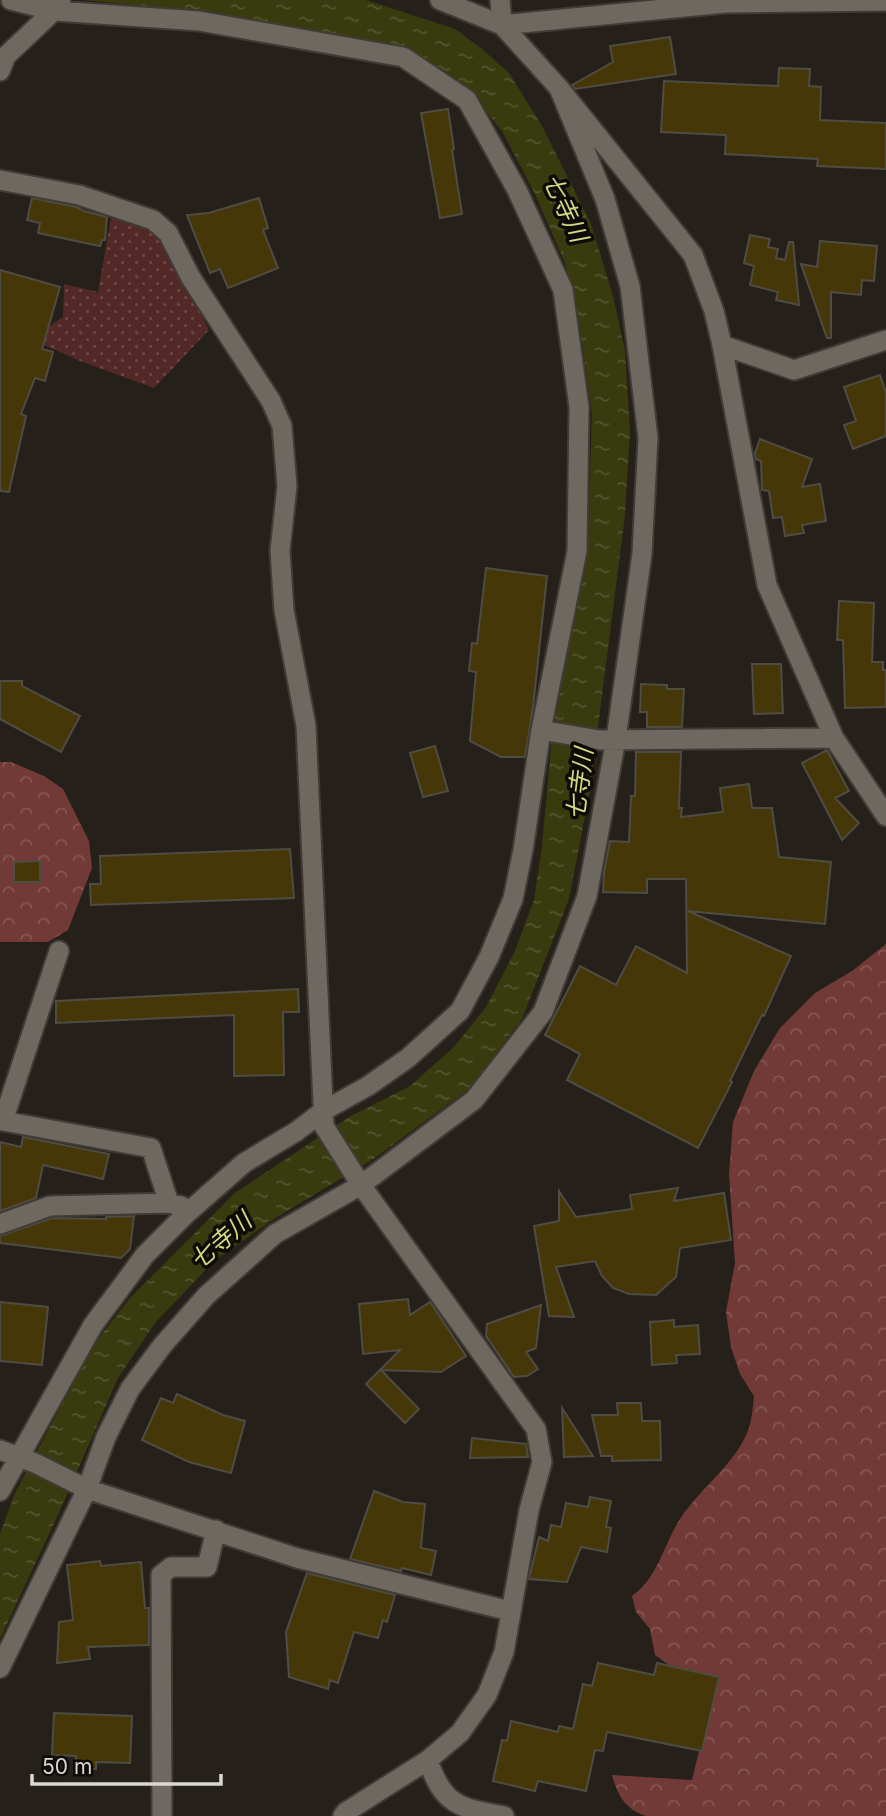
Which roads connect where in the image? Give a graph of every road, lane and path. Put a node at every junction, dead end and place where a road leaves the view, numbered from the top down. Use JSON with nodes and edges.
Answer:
{"nodes":[{"id":1,"x":11,"y":0,"type":"edge"},
{"id":2,"x":440,"y":0,"type":"edge"},
{"id":3,"x":500,"y":0,"type":"edge"},
{"id":4,"x":886,"y":1,"type":"edge"},
{"id":5,"x":60,"y":6,"type":"edge"},
{"id":6,"x":502,"y":25,"type":"junction"},
{"id":7,"x":0,"y":71,"type":"edge"},
{"id":8,"x":559,"y":88,"type":"junction"},
{"id":9,"x":0,"y":180,"type":"edge"},
{"id":10,"x":886,"y":340,"type":"edge"},
{"id":11,"x":722,"y":345,"type":"junction"},
{"id":12,"x":546,"y":730,"type":"junction"},
{"id":13,"x":834,"y":738,"type":"junction"},
{"id":14,"x":608,"y":739,"type":"junction"},
{"id":15,"x":886,"y":816,"type":"edge"},
{"id":16,"x":59,"y":951,"type":"dead end"},
{"id":17,"x":323,"y":1119,"type":"junction"},
{"id":18,"x":358,"y":1179,"type":"junction"},
{"id":19,"x":169,"y":1203,"type":"junction"},
{"id":20,"x":192,"y":1209,"type":"junction"},
{"id":21,"x":0,"y":1224,"type":"edge"},
{"id":22,"x":0,"y":1450,"type":"edge"},
{"id":23,"x":27,"y":1460,"type":"junction"},
{"id":24,"x":80,"y":1485,"type":"junction"},
{"id":25,"x":0,"y":1491,"type":"edge"},
{"id":26,"x":216,"y":1530,"type":"junction"},
{"id":27,"x":510,"y":1611,"type":"junction"},
{"id":28,"x":0,"y":1668,"type":"edge"},
{"id":29,"x":428,"y":1760,"type":"junction"},
{"id":30,"x":162,"y":1816,"type":"edge"},
{"id":31,"x":343,"y":1816,"type":"edge"},
{"id":32,"x":504,"y":1816,"type":"edge"}],
"edges":[{"from":1,"to":5,"type":"street"},
{"from":2,"to":6,"type":"street"},
{"from":3,"to":6,"type":"street"},
{"from":4,"to":6,"type":"street"},
{"from":5,"to":7,"type":"street"},
{"from":5,"to":12,"type":"street"},
{"from":6,"to":8,"type":"street"},
{"from":8,"to":11,"type":"street"},
{"from":8,"to":14,"type":"street"},
{"from":9,"to":17,"type":"street"},
{"from":10,"to":11,"type":"street"},
{"from":11,"to":13,"type":"street"},
{"from":12,"to":14,"type":"street"},
{"from":12,"to":17,"type":"street"},
{"from":13,"to":14,"type":"street"},
{"from":13,"to":15,"type":"street"},
{"from":14,"to":18,"type":"street"},
{"from":16,"to":19,"type":"street"},
{"from":17,"to":18,"type":"street"},
{"from":17,"to":20,"type":"street"},
{"from":18,"to":24,"type":"street"},
{"from":18,"to":27,"type":"street"},
{"from":19,"to":20,"type":"street"},
{"from":19,"to":21,"type":"street"},
{"from":20,"to":23,"type":"street"},
{"from":22,"to":23,"type":"street"},
{"from":23,"to":24,"type":"street"},
{"from":23,"to":25,"type":"street"},
{"from":24,"to":26,"type":"street"},
{"from":24,"to":28,"type":"street"},
{"from":26,"to":27,"type":"street"},
{"from":26,"to":30,"type":"street"},
{"from":27,"to":29,"type":"street"},
{"from":29,"to":31,"type":"street"},
{"from":29,"to":32,"type":"street"}]}
